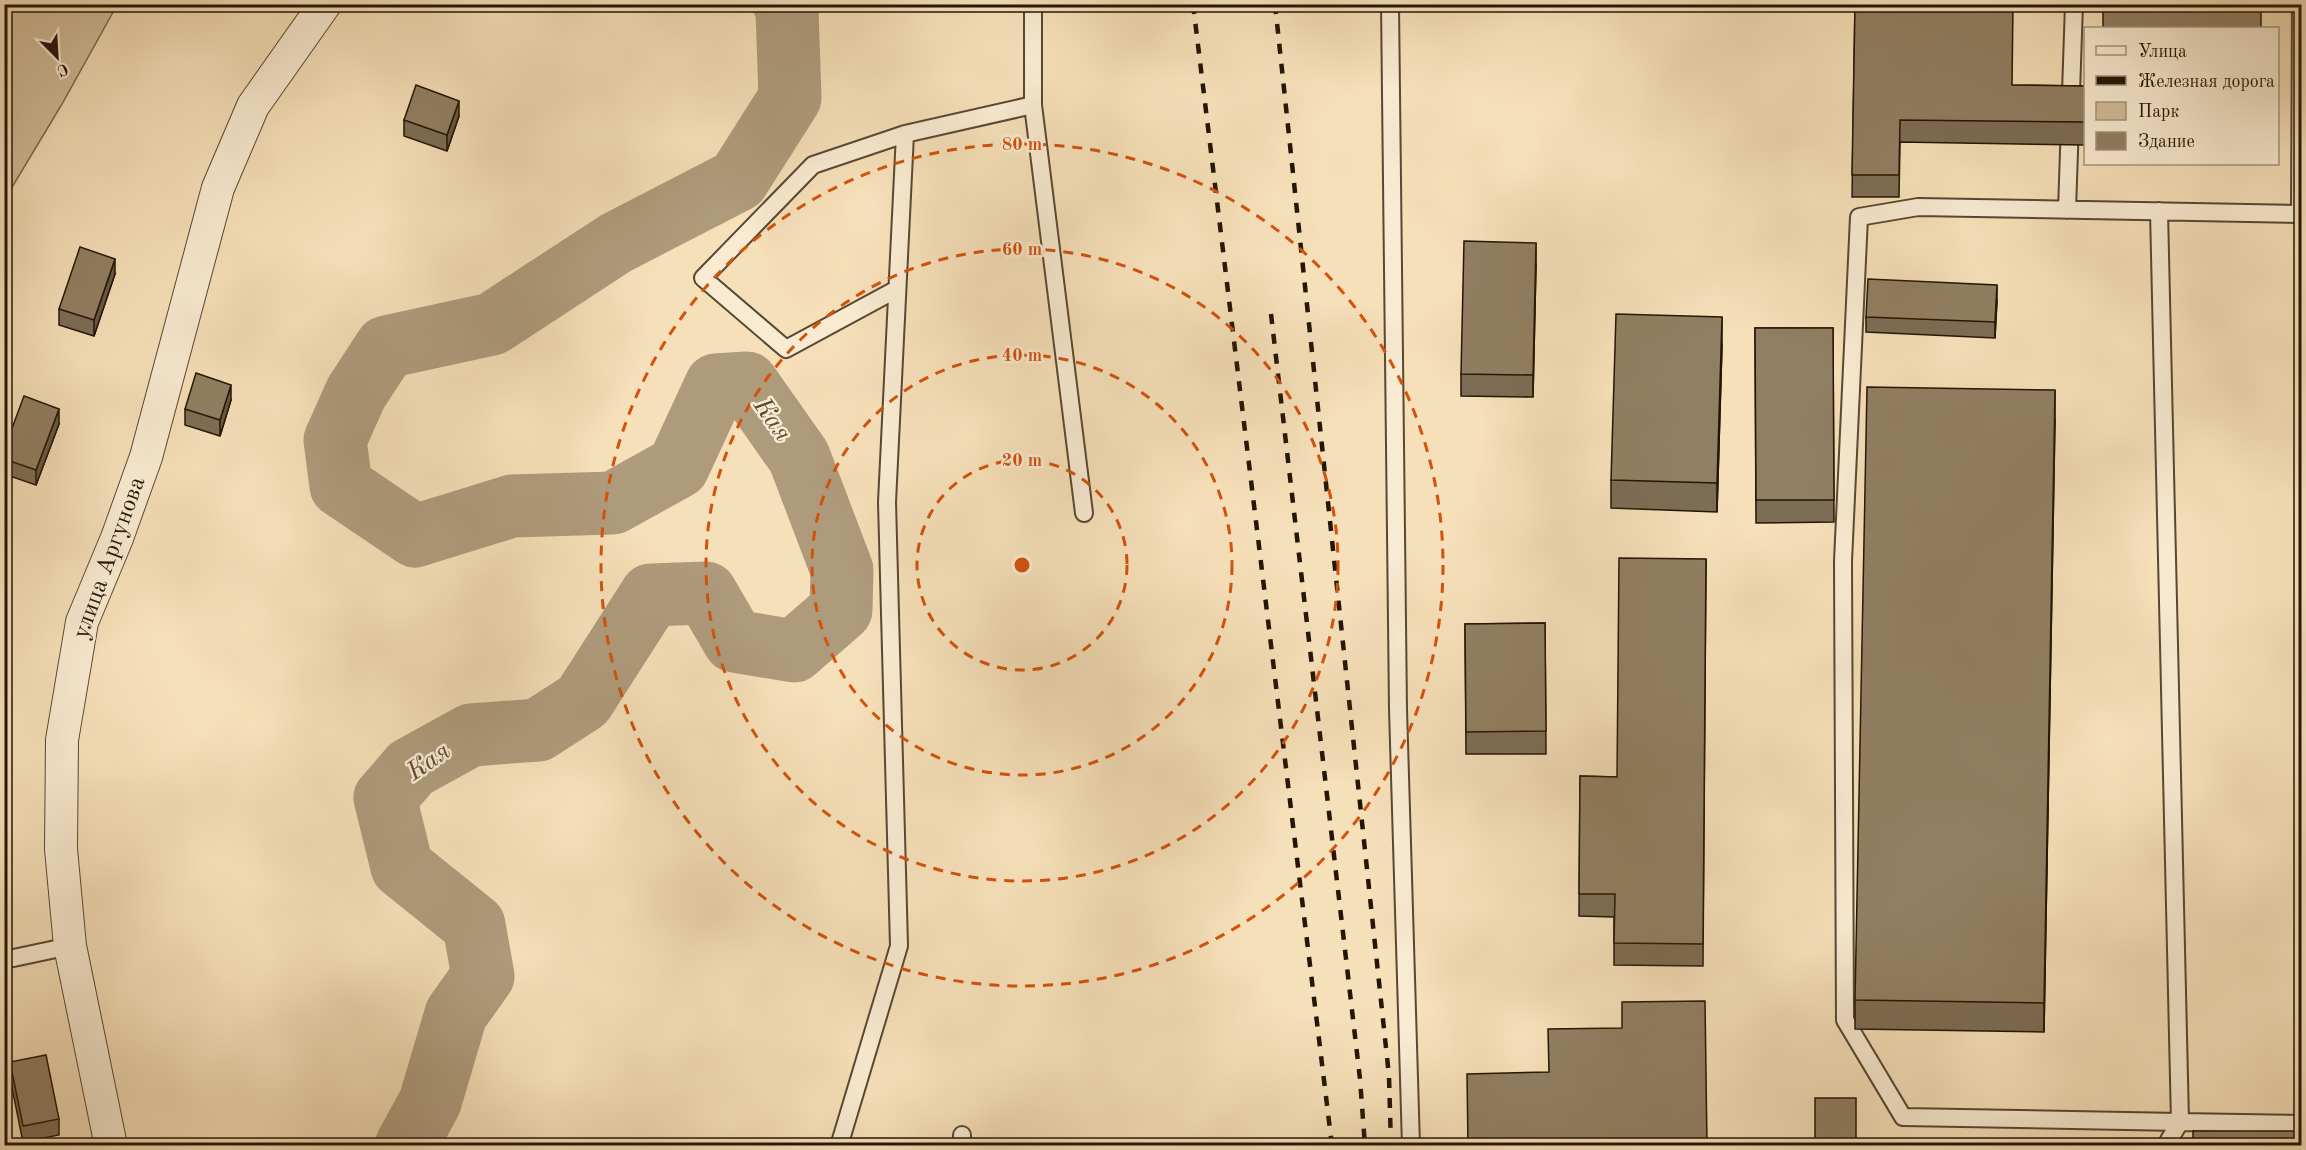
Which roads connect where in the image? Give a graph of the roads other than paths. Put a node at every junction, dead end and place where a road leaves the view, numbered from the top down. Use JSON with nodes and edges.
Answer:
{"nodes":[{"id":1,"x":326,"y":4,"type":"edge"},
{"id":2,"x":1033,"y":4,"type":"edge"},
{"id":3,"x":1390,"y":4,"type":"edge"},
{"id":4,"x":2074,"y":4,"type":"edge"},
{"id":5,"x":2301,"y":4,"type":"edge"},
{"id":6,"x":1033,"y":105,"type":"junction"},
{"id":7,"x":905,"y":134,"type":"junction"},
{"id":8,"x":2067,"y":210,"type":"junction"},
{"id":9,"x":2159,"y":211,"type":"junction"},
{"id":10,"x":2301,"y":214,"type":"edge"},
{"id":11,"x":897,"y":289,"type":"junction"},
{"id":12,"x":1084,"y":513,"type":"dead end"},
{"id":13,"x":70,"y":946,"type":"junction"},
{"id":14,"x":4,"y":960,"type":"edge"},
{"id":15,"x":2180,"y":1122,"type":"junction"},
{"id":16,"x":2301,"y":1124,"type":"edge"},
{"id":17,"x":111,"y":1146,"type":"edge"},
{"id":18,"x":839,"y":1146,"type":"edge"},
{"id":19,"x":1411,"y":1146,"type":"edge"},
{"id":20,"x":2169,"y":1146,"type":"edge"}],
"edges":[{"from":1,"to":13,"type":"street","name":"улица Аргунова"},
{"from":2,"to":6,"type":"lane"},
{"from":3,"to":19,"type":"lane"},
{"from":4,"to":8,"type":"lane"},
{"from":5,"to":10,"type":"lane"},
{"from":6,"to":7,"type":"lane"},
{"from":6,"to":12,"type":"lane"},
{"from":7,"to":11,"type":"lane"},
{"from":7,"to":11,"type":"lane"},
{"from":8,"to":9,"type":"lane"},
{"from":8,"to":15,"type":"lane"},
{"from":9,"to":10,"type":"lane"},
{"from":9,"to":15,"type":"lane"},
{"from":11,"to":18,"type":"lane"},
{"from":13,"to":14,"type":"lane"},
{"from":13,"to":17,"type":"street","name":"улица Аргунова"},
{"from":15,"to":16,"type":"lane"},
{"from":15,"to":20,"type":"lane"}]}
